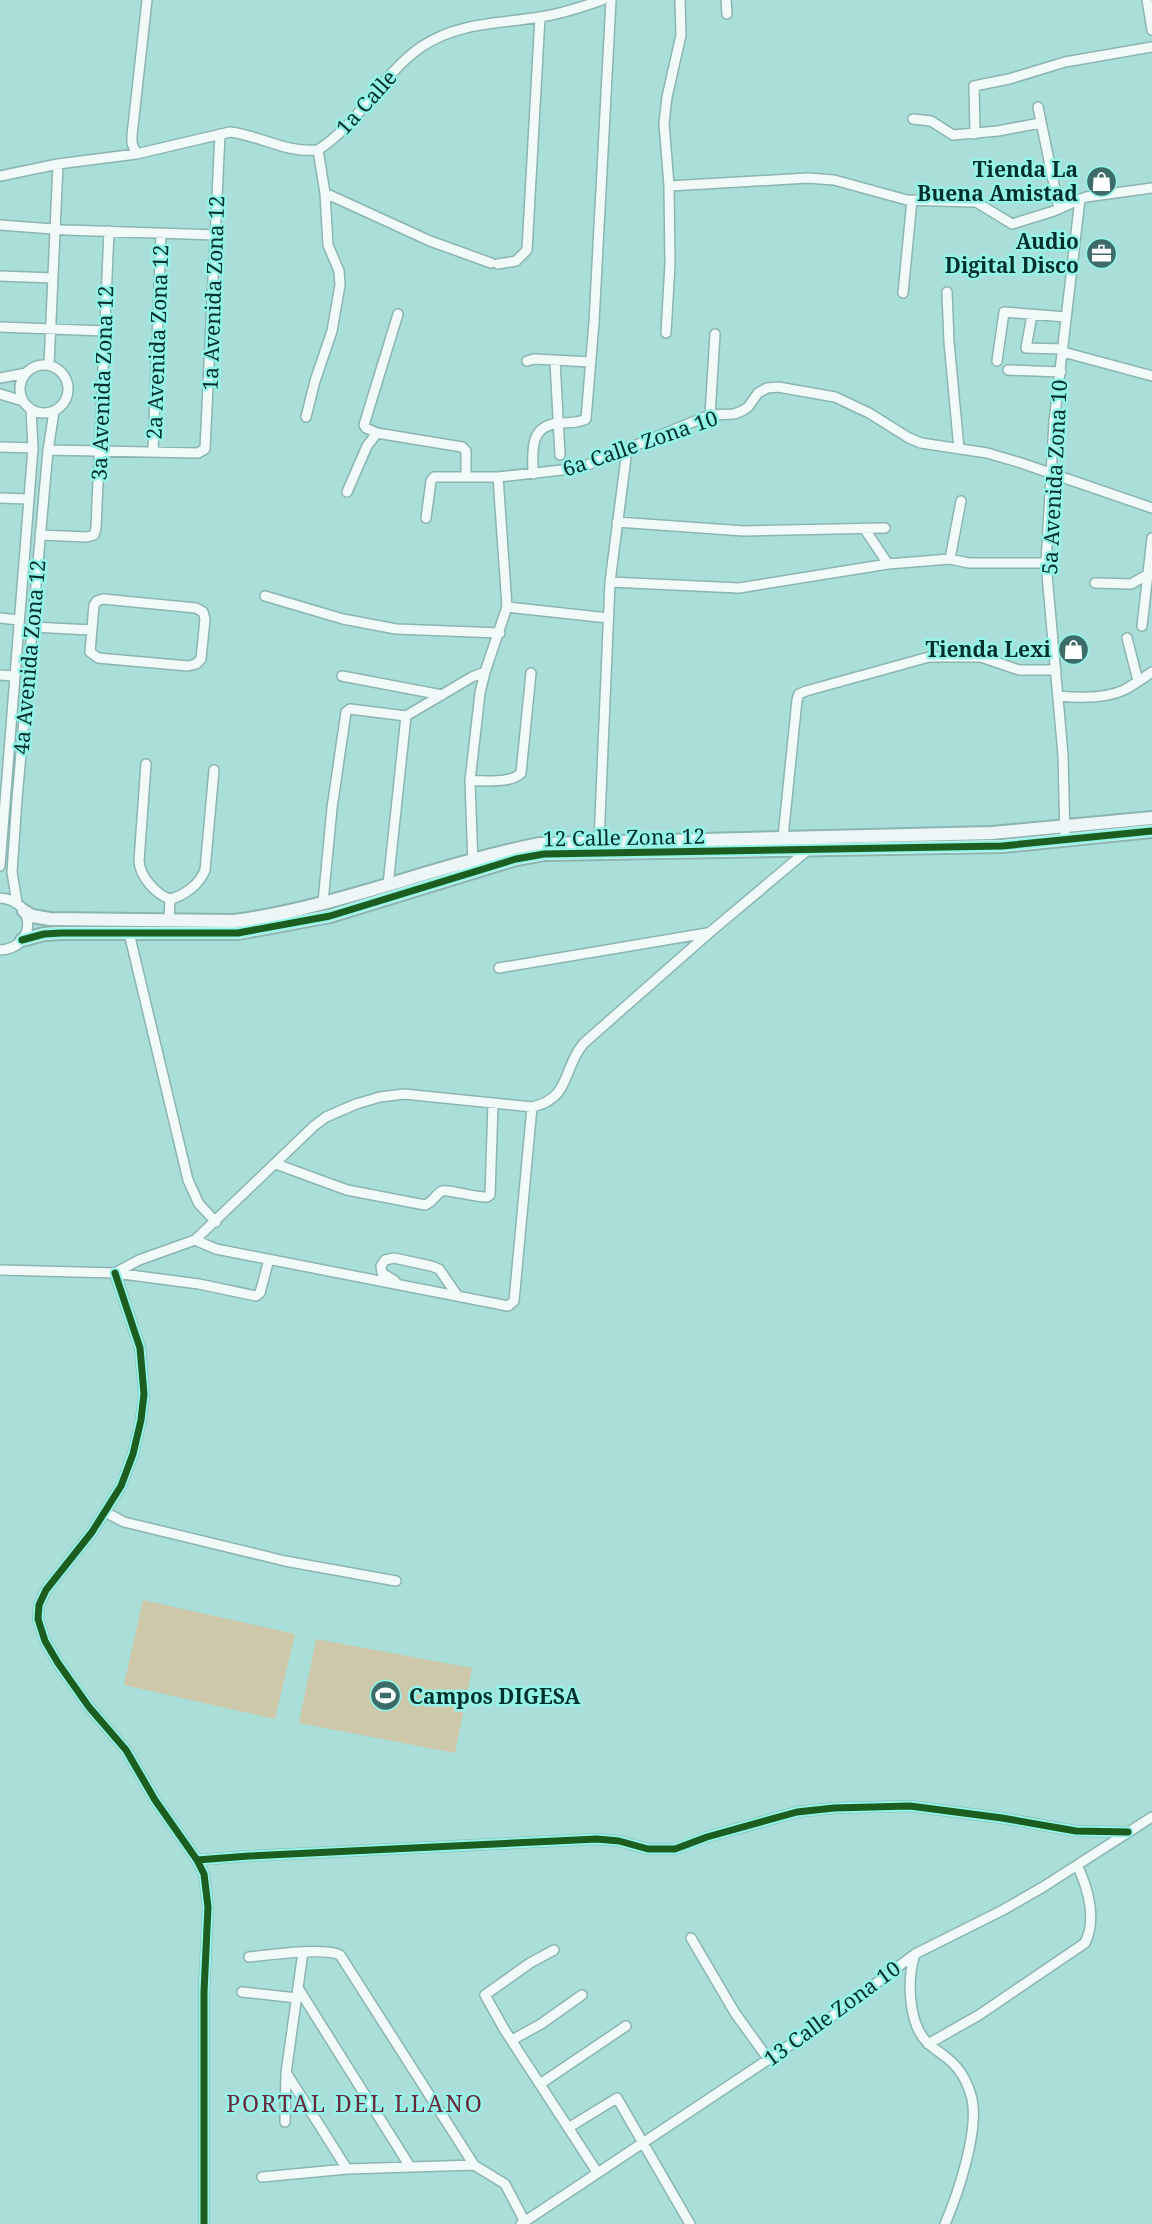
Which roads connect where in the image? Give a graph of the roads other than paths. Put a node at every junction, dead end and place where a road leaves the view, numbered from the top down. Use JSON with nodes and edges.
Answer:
{"nodes":[{"id":1,"x":147,"y":0,"type":"edge"},
{"id":2,"x":602,"y":0,"type":"edge"},
{"id":3,"x":611,"y":0,"type":"edge"},
{"id":4,"x":680,"y":0,"type":"edge"},
{"id":5,"x":726,"y":0,"type":"edge"},
{"id":6,"x":1147,"y":0,"type":"edge"},
{"id":7,"x":727,"y":14,"type":"dead end"},
{"id":8,"x":540,"y":17,"type":"junction"},
{"id":9,"x":1152,"y":30,"type":"edge"},
{"id":10,"x":1152,"y":47,"type":"edge"},
{"id":11,"x":1038,"y":107,"type":"dead end"},
{"id":12,"x":913,"y":120,"type":"dead end"},
{"id":13,"x":1040,"y":123,"type":"junction"},
{"id":14,"x":220,"y":134,"type":"junction"},
{"id":15,"x":975,"y":134,"type":"junction"},
{"id":16,"x":318,"y":150,"type":"junction"},
{"id":17,"x":136,"y":153,"type":"junction"},
{"id":18,"x":58,"y":164,"type":"junction"},
{"id":19,"x":0,"y":176,"type":"edge"},
{"id":20,"x":669,"y":186,"type":"junction"},
{"id":21,"x":1152,"y":188,"type":"edge"},
{"id":22,"x":325,"y":193,"type":"junction"},
{"id":23,"x":1080,"y":199,"type":"junction"},
{"id":24,"x":912,"y":200,"type":"junction"},
{"id":25,"x":1059,"y":209,"type":"junction"},
{"id":26,"x":0,"y":225,"type":"edge"},
{"id":27,"x":55,"y":229,"type":"junction"},
{"id":28,"x":109,"y":231,"type":"junction"},
{"id":29,"x":161,"y":234,"type":"junction"},
{"id":30,"x":216,"y":235,"type":"junction"},
{"id":31,"x":0,"y":276,"type":"edge"},
{"id":32,"x":53,"y":278,"type":"junction"},
{"id":33,"x":947,"y":292,"type":"dead end"},
{"id":34,"x":903,"y":293,"type":"dead end"},
{"id":35,"x":398,"y":314,"type":"dead end"},
{"id":36,"x":1032,"y":315,"type":"junction"},
{"id":37,"x":1066,"y":317,"type":"junction"},
{"id":38,"x":0,"y":327,"type":"edge"},
{"id":39,"x":51,"y":329,"type":"junction"},
{"id":40,"x":104,"y":331,"type":"junction"},
{"id":41,"x":666,"y":333,"type":"dead end"},
{"id":42,"x":715,"y":334,"type":"dead end"},
{"id":43,"x":1063,"y":351,"type":"junction"},
{"id":44,"x":555,"y":360,"type":"junction"},
{"id":45,"x":527,"y":361,"type":"dead end"},
{"id":46,"x":997,"y":361,"type":"dead end"},
{"id":47,"x":591,"y":362,"type":"junction"},
{"id":48,"x":49,"y":365,"type":"junction"},
{"id":49,"x":1008,"y":370,"type":"dead end"},
{"id":50,"x":1061,"y":372,"type":"junction"},
{"id":51,"x":26,"y":373,"type":"junction"},
{"id":52,"x":1152,"y":376,"type":"edge"},
{"id":53,"x":0,"y":378,"type":"edge"},
{"id":54,"x":0,"y":394,"type":"edge"},
{"id":55,"x":23,"y":401,"type":"junction"},
{"id":56,"x":31,"y":409,"type":"junction"},
{"id":57,"x":54,"y":412,"type":"junction"},
{"id":58,"x":710,"y":415,"type":"junction"},
{"id":59,"x":306,"y":417,"type":"dead end"},
{"id":60,"x":559,"y":423,"type":"junction"},
{"id":61,"x":377,"y":433,"type":"junction"},
{"id":62,"x":0,"y":447,"type":"edge"},
{"id":63,"x":33,"y":448,"type":"junction"},
{"id":64,"x":959,"y":449,"type":"junction"},
{"id":65,"x":48,"y":450,"type":"junction"},
{"id":66,"x":627,"y":450,"type":"junction"},
{"id":67,"x":99,"y":451,"type":"junction"},
{"id":68,"x":153,"y":451,"type":"junction"},
{"id":69,"x":560,"y":455,"type":"dead end"},
{"id":70,"x":1051,"y":471,"type":"junction"},
{"id":71,"x":533,"y":474,"type":"junction"},
{"id":72,"x":466,"y":477,"type":"junction"},
{"id":73,"x":498,"y":477,"type":"junction"},
{"id":74,"x":346,"y":492,"type":"dead end"},
{"id":75,"x":0,"y":498,"type":"edge"},
{"id":76,"x":29,"y":499,"type":"junction"},
{"id":77,"x":961,"y":500,"type":"dead end"},
{"id":78,"x":1152,"y":508,"type":"edge"},
{"id":79,"x":426,"y":518,"type":"dead end"},
{"id":80,"x":617,"y":522,"type":"junction"},
{"id":81,"x":864,"y":528,"type":"junction"},
{"id":82,"x":885,"y":528,"type":"dead end"},
{"id":83,"x":40,"y":535,"type":"junction"},
{"id":84,"x":1152,"y":538,"type":"edge"},
{"id":85,"x":950,"y":559,"type":"junction"},
{"id":86,"x":1046,"y":563,"type":"junction"},
{"id":87,"x":888,"y":564,"type":"junction"},
{"id":88,"x":1149,"y":576,"type":"edge"},
{"id":89,"x":610,"y":582,"type":"junction"},
{"id":90,"x":1096,"y":583,"type":"dead end"},
{"id":91,"x":265,"y":596,"type":"dead end"},
{"id":92,"x":507,"y":607,"type":"junction"},
{"id":93,"x":0,"y":618,"type":"edge"},
{"id":94,"x":608,"y":618,"type":"junction"},
{"id":95,"x":19,"y":620,"type":"junction"},
{"id":96,"x":1142,"y":626,"type":"dead end"},
{"id":97,"x":32,"y":627,"type":"junction"},
{"id":98,"x":92,"y":630,"type":"junction"},
{"id":99,"x":499,"y":633,"type":"junction"},
{"id":100,"x":1127,"y":638,"type":"dead end"},
{"id":101,"x":1056,"y":670,"type":"junction"},
{"id":102,"x":485,"y":672,"type":"junction"},
{"id":103,"x":1152,"y":672,"type":"edge"},
{"id":104,"x":531,"y":673,"type":"dead end"},
{"id":105,"x":0,"y":675,"type":"edge"},
{"id":106,"x":14,"y":676,"type":"junction"},
{"id":107,"x":342,"y":676,"type":"dead end"},
{"id":108,"x":1138,"y":681,"type":"junction"},
{"id":109,"x":442,"y":695,"type":"junction"},
{"id":110,"x":1058,"y":696,"type":"junction"},
{"id":111,"x":406,"y":716,"type":"junction"},
{"id":112,"x":5,"y":735,"type":"edge"},
{"id":113,"x":146,"y":764,"type":"dead end"},
{"id":114,"x":214,"y":770,"type":"dead end"},
{"id":115,"x":470,"y":781,"type":"junction"},
{"id":116,"x":2,"y":795,"type":"edge"},
{"id":117,"x":1152,"y":818,"type":"edge"},
{"id":118,"x":1152,"y":831,"type":"edge"},
{"id":119,"x":1065,"y":833,"type":"junction"},
{"id":120,"x":809,"y":836,"type":"junction"},
{"id":121,"x":783,"y":837,"type":"junction"},
{"id":122,"x":600,"y":842,"type":"junction"},
{"id":123,"x":809,"y":851,"type":"junction"},
{"id":124,"x":0,"y":855,"type":"edge"},
{"id":125,"x":0,"y":866,"type":"edge"},
{"id":126,"x":473,"y":866,"type":"junction"},
{"id":127,"x":388,"y":885,"type":"junction"},
{"id":128,"x":0,"y":898,"type":"edge"},
{"id":129,"x":170,"y":899,"type":"junction"},
{"id":130,"x":323,"y":902,"type":"junction"},
{"id":131,"x":20,"y":907,"type":"junction"},
{"id":132,"x":169,"y":920,"type":"junction"},
{"id":133,"x":129,"y":933,"type":"junction"},
{"id":134,"x":709,"y":933,"type":"junction"},
{"id":135,"x":22,"y":940,"type":"junction"},
{"id":136,"x":0,"y":950,"type":"edge"},
{"id":137,"x":499,"y":968,"type":"dead end"},
{"id":138,"x":493,"y":1103,"type":"junction"},
{"id":139,"x":532,"y":1107,"type":"junction"},
{"id":140,"x":276,"y":1164,"type":"junction"},
{"id":141,"x":216,"y":1222,"type":"junction"},
{"id":142,"x":195,"y":1240,"type":"junction"},
{"id":143,"x":269,"y":1259,"type":"junction"},
{"id":144,"x":0,"y":1270,"type":"edge"},
{"id":145,"x":115,"y":1273,"type":"junction"},
{"id":146,"x":400,"y":1284,"type":"junction"},
{"id":147,"x":457,"y":1295,"type":"junction"},
{"id":148,"x":106,"y":1512,"type":"junction"},
{"id":149,"x":396,"y":1581,"type":"dead end"},
{"id":150,"x":1152,"y":1817,"type":"edge"},
{"id":151,"x":1128,"y":1832,"type":"junction"},
{"id":152,"x":197,"y":1860,"type":"junction"},
{"id":153,"x":1077,"y":1865,"type":"junction"},
{"id":154,"x":691,"y":1938,"type":"dead end"},
{"id":155,"x":554,"y":1950,"type":"dead end"},
{"id":156,"x":303,"y":1952,"type":"junction"},
{"id":157,"x":915,"y":1954,"type":"junction"},
{"id":158,"x":249,"y":1957,"type":"dead end"},
{"id":159,"x":242,"y":1992,"type":"dead end"},
{"id":160,"x":298,"y":1993,"type":"junction"},
{"id":161,"x":582,"y":1995,"type":"dead end"},
{"id":162,"x":626,"y":2026,"type":"dead end"},
{"id":163,"x":512,"y":2040,"type":"junction"},
{"id":164,"x":928,"y":2044,"type":"junction"},
{"id":165,"x":769,"y":2060,"type":"junction"},
{"id":166,"x":286,"y":2073,"type":"junction"},
{"id":167,"x":540,"y":2084,"type":"junction"},
{"id":168,"x":285,"y":2122,"type":"dead end"},
{"id":169,"x":568,"y":2128,"type":"junction"},
{"id":170,"x":643,"y":2142,"type":"junction"},
{"id":171,"x":409,"y":2165,"type":"junction"},
{"id":172,"x":474,"y":2165,"type":"junction"},
{"id":173,"x":347,"y":2169,"type":"junction"},
{"id":174,"x":597,"y":2172,"type":"junction"},
{"id":175,"x":262,"y":2177,"type":"dead end"},
{"id":176,"x":523,"y":2223,"type":"edge"},
{"id":177,"x":204,"y":2224,"type":"edge"},
{"id":178,"x":690,"y":2224,"type":"edge"},
{"id":179,"x":944,"y":2224,"type":"edge"}],
"edges":[{"from":1,"to":17,"type":"street"},
{"from":2,"to":8,"type":"street","name":"1a Calle"},
{"from":3,"to":47,"type":"street"},
{"from":4,"to":20,"type":"street"},
{"from":5,"to":7,"type":"street"},
{"from":6,"to":9,"type":"street"},
{"from":8,"to":16,"type":"street","name":"1a Calle"},
{"from":8,"to":22,"type":"street"},
{"from":10,"to":15,"type":"street"},
{"from":11,"to":13,"type":"street"},
{"from":12,"to":15,"type":"street"},
{"from":13,"to":15,"type":"street"},
{"from":13,"to":25,"type":"street"},
{"from":14,"to":16,"type":"street","name":"1a Calle"},
{"from":14,"to":17,"type":"street","name":"1a Calle"},
{"from":14,"to":30,"type":"street","name":"1a Avenida Zona 12"},
{"from":16,"to":22,"type":"street"},
{"from":17,"to":18,"type":"street","name":"1a Calle"},
{"from":18,"to":19,"type":"street","name":"1a Calle"},
{"from":18,"to":27,"type":"street"},
{"from":20,"to":24,"type":"street"},
{"from":20,"to":41,"type":"street"},
{"from":21,"to":23,"type":"street"},
{"from":22,"to":59,"type":"street"},
{"from":23,"to":25,"type":"street"},
{"from":23,"to":37,"type":"street","name":"5a Avenida Zona 10"},
{"from":24,"to":25,"type":"street"},
{"from":24,"to":34,"type":"street"},
{"from":26,"to":27,"type":"street"},
{"from":27,"to":28,"type":"street"},
{"from":27,"to":32,"type":"street"},
{"from":28,"to":29,"type":"street"},
{"from":28,"to":40,"type":"street","name":"3a Avenida Zona 12"},
{"from":29,"to":30,"type":"street"},
{"from":29,"to":68,"type":"street","name":"2a Avenida Zona 12"},
{"from":30,"to":68,"type":"street","name":"1a Avenida Zona 12"},
{"from":31,"to":32,"type":"street"},
{"from":32,"to":39,"type":"street"},
{"from":33,"to":64,"type":"street"},
{"from":35,"to":61,"type":"street"},
{"from":36,"to":37,"type":"street"},
{"from":36,"to":43,"type":"street"},
{"from":36,"to":46,"type":"street"},
{"from":37,"to":43,"type":"street","name":"5a Avenida Zona 10"},
{"from":38,"to":39,"type":"street"},
{"from":39,"to":40,"type":"street"},
{"from":39,"to":48,"type":"street"},
{"from":40,"to":67,"type":"street","name":"3a Avenida Zona 12"},
{"from":42,"to":58,"type":"street"},
{"from":43,"to":50,"type":"street","name":"5a Avenida Zona 10"},
{"from":43,"to":52,"type":"street"},
{"from":44,"to":45,"type":"street"},
{"from":44,"to":47,"type":"street"},
{"from":44,"to":60,"type":"street"},
{"from":47,"to":60,"type":"street"},
{"from":48,"to":51,"type":"street"},
{"from":48,"to":57,"type":"street"},
{"from":49,"to":50,"type":"street"},
{"from":50,"to":70,"type":"street","name":"5a Avenida Zona 10"},
{"from":51,"to":53,"type":"street"},
{"from":51,"to":55,"type":"street"},
{"from":54,"to":55,"type":"street"},
{"from":55,"to":56,"type":"street"},
{"from":56,"to":57,"type":"street"},
{"from":56,"to":63,"type":"street","name":"4a Avenida Zona 12"},
{"from":57,"to":65,"type":"street","name":"4a Avenida Zona 12"},
{"from":58,"to":64,"type":"street","name":"6a Calle Zona 10"},
{"from":58,"to":66,"type":"street","name":"6a Calle Zona 10"},
{"from":60,"to":69,"type":"street"},
{"from":60,"to":71,"type":"street"},
{"from":61,"to":72,"type":"street"},
{"from":61,"to":74,"type":"street"},
{"from":62,"to":63,"type":"street"},
{"from":63,"to":76,"type":"street","name":"4a Avenida Zona 12"},
{"from":64,"to":70,"type":"street","name":"6a Calle Zona 10"},
{"from":65,"to":67,"type":"street"},
{"from":65,"to":83,"type":"street","name":"4a Avenida Zona 12"},
{"from":66,"to":71,"type":"street","name":"6a Calle Zona 10"},
{"from":66,"to":80,"type":"street"},
{"from":67,"to":68,"type":"street"},
{"from":67,"to":83,"type":"street","name":"3a Avenida Zona 12"},
{"from":70,"to":78,"type":"street","name":"6a Calle Zona 10"},
{"from":70,"to":86,"type":"street","name":"5a Avenida Zona 10"},
{"from":71,"to":73,"type":"street","name":"6a Calle Zona 10"},
{"from":72,"to":73,"type":"street","name":"6a Calle Zona 10"},
{"from":72,"to":79,"type":"street","name":"6a Calle Zona 10"},
{"from":73,"to":92,"type":"street"},
{"from":75,"to":76,"type":"street"},
{"from":76,"to":95,"type":"street","name":"4a Avenida Zona 12"},
{"from":77,"to":85,"type":"street"},
{"from":80,"to":81,"type":"street"},
{"from":80,"to":89,"type":"street"},
{"from":81,"to":82,"type":"street"},
{"from":81,"to":87,"type":"street"},
{"from":83,"to":97,"type":"street","name":"4a Avenida Zona 12"},
{"from":84,"to":88,"type":"street"},
{"from":85,"to":86,"type":"street"},
{"from":85,"to":87,"type":"street"},
{"from":86,"to":101,"type":"street","name":"5a Avenida Zona 10"},
{"from":87,"to":89,"type":"street"},
{"from":88,"to":90,"type":"street"},
{"from":88,"to":96,"type":"street"},
{"from":89,"to":94,"type":"street"},
{"from":91,"to":99,"type":"street"},
{"from":92,"to":94,"type":"street"},
{"from":92,"to":99,"type":"street"},
{"from":93,"to":95,"type":"street"},
{"from":94,"to":122,"type":"street"},
{"from":95,"to":106,"type":"street","name":"4a Avenida Zona 12"},
{"from":97,"to":98,"type":"street"},
{"from":97,"to":131,"type":"street","name":"4a Avenida Zona 12"},
{"from":98,"to":98,"type":"street"},
{"from":99,"to":102,"type":"street"},
{"from":100,"to":108,"type":"street"},
{"from":101,"to":110,"type":"street","name":"5a Avenida Zona 10"},
{"from":101,"to":121,"type":"street"},
{"from":102,"to":109,"type":"street"},
{"from":102,"to":115,"type":"street"},
{"from":103,"to":108,"type":"street"},
{"from":104,"to":115,"type":"street"},
{"from":105,"to":106,"type":"street"},
{"from":106,"to":112,"type":"street","name":"4a Avenida Zona 12"},
{"from":107,"to":109,"type":"street"},
{"from":108,"to":110,"type":"street"},
{"from":109,"to":111,"type":"street"},
{"from":110,"to":119,"type":"street","name":"5a Avenida Zona 10"},
{"from":111,"to":127,"type":"street"},
{"from":111,"to":130,"type":"street"},
{"from":112,"to":116,"type":"street","name":"4a Avenida Zona 12"},
{"from":113,"to":129,"type":"street"},
{"from":114,"to":129,"type":"street"},
{"from":115,"to":126,"type":"street"},
{"from":116,"to":124,"type":"street","name":"4a Avenida Zona 12"},
{"from":117,"to":119,"type":"street","name":"12 Calle Zona 12"},
{"from":118,"to":119,"type":"street","name":"12 Calle Zona 12"},
{"from":119,"to":120,"type":"street","name":"12 Calle Zona 12"},
{"from":119,"to":123,"type":"street","name":"12 Calle Zona 12"},
{"from":120,"to":121,"type":"street","name":"12 Calle Zona 12"},
{"from":120,"to":123,"type":"street"},
{"from":121,"to":122,"type":"street","name":"12 Calle Zona 12"},
{"from":122,"to":126,"type":"street","name":"12 Calle Zona 12"},
{"from":123,"to":126,"type":"street","name":"12 Calle Zona 12"},
{"from":123,"to":134,"type":"street"},
{"from":124,"to":125,"type":"street","name":"4a Avenida Zona 12"},
{"from":126,"to":127,"type":"street","name":"12 Calle Zona 12"},
{"from":126,"to":133,"type":"street","name":"12 Calle Zona 12"},
{"from":127,"to":130,"type":"street","name":"12 Calle Zona 12"},
{"from":128,"to":131,"type":"street"},
{"from":129,"to":132,"type":"street"},
{"from":130,"to":132,"type":"street","name":"12 Calle Zona 12"},
{"from":131,"to":132,"type":"street","name":"12 Calle Zona 12"},
{"from":131,"to":135,"type":"street","name":"4a Avenida Zona 12"},
{"from":133,"to":135,"type":"street","name":"12 Calle Zona 12"},
{"from":133,"to":141,"type":"street"},
{"from":134,"to":137,"type":"street"},
{"from":134,"to":139,"type":"street"},
{"from":135,"to":136,"type":"street"},
{"from":138,"to":139,"type":"street"},
{"from":138,"to":140,"type":"street"},
{"from":138,"to":140,"type":"street"},
{"from":139,"to":147,"type":"street"},
{"from":140,"to":141,"type":"street"},
{"from":141,"to":142,"type":"street"},
{"from":142,"to":143,"type":"street"},
{"from":142,"to":145,"type":"street"},
{"from":143,"to":145,"type":"street"},
{"from":143,"to":146,"type":"street"},
{"from":144,"to":145,"type":"street"},
{"from":145,"to":148,"type":"street"},
{"from":146,"to":147,"type":"street"},
{"from":146,"to":147,"type":"street"},
{"from":148,"to":149,"type":"street"},
{"from":148,"to":152,"type":"street"},
{"from":150,"to":151,"type":"street","name":"13 Calle Zona 10"},
{"from":151,"to":152,"type":"street"},
{"from":151,"to":153,"type":"street","name":"13 Calle Zona 10"},
{"from":152,"to":177,"type":"street"},
{"from":153,"to":157,"type":"street","name":"13 Calle Zona 10"},
{"from":153,"to":164,"type":"street"},
{"from":154,"to":165,"type":"street"},
{"from":155,"to":163,"type":"street"},
{"from":156,"to":158,"type":"street"},
{"from":156,"to":160,"type":"street"},
{"from":156,"to":172,"type":"street"},
{"from":157,"to":164,"type":"street"},
{"from":157,"to":165,"type":"street","name":"13 Calle Zona 10"},
{"from":159,"to":160,"type":"street"},
{"from":160,"to":166,"type":"street"},
{"from":160,"to":171,"type":"street"},
{"from":161,"to":163,"type":"street"},
{"from":162,"to":167,"type":"street"},
{"from":163,"to":167,"type":"street"},
{"from":164,"to":179,"type":"street"},
{"from":165,"to":170,"type":"street","name":"13 Calle Zona 10"},
{"from":166,"to":168,"type":"street"},
{"from":166,"to":173,"type":"street"},
{"from":167,"to":169,"type":"street"},
{"from":169,"to":170,"type":"street"},
{"from":169,"to":174,"type":"street"},
{"from":170,"to":174,"type":"street","name":"13 Calle Zona 10"},
{"from":170,"to":178,"type":"street"},
{"from":171,"to":172,"type":"street"},
{"from":171,"to":173,"type":"street"},
{"from":172,"to":176,"type":"street"},
{"from":173,"to":175,"type":"street"},
{"from":174,"to":176,"type":"street","name":"13 Calle Zona 10"}]}
